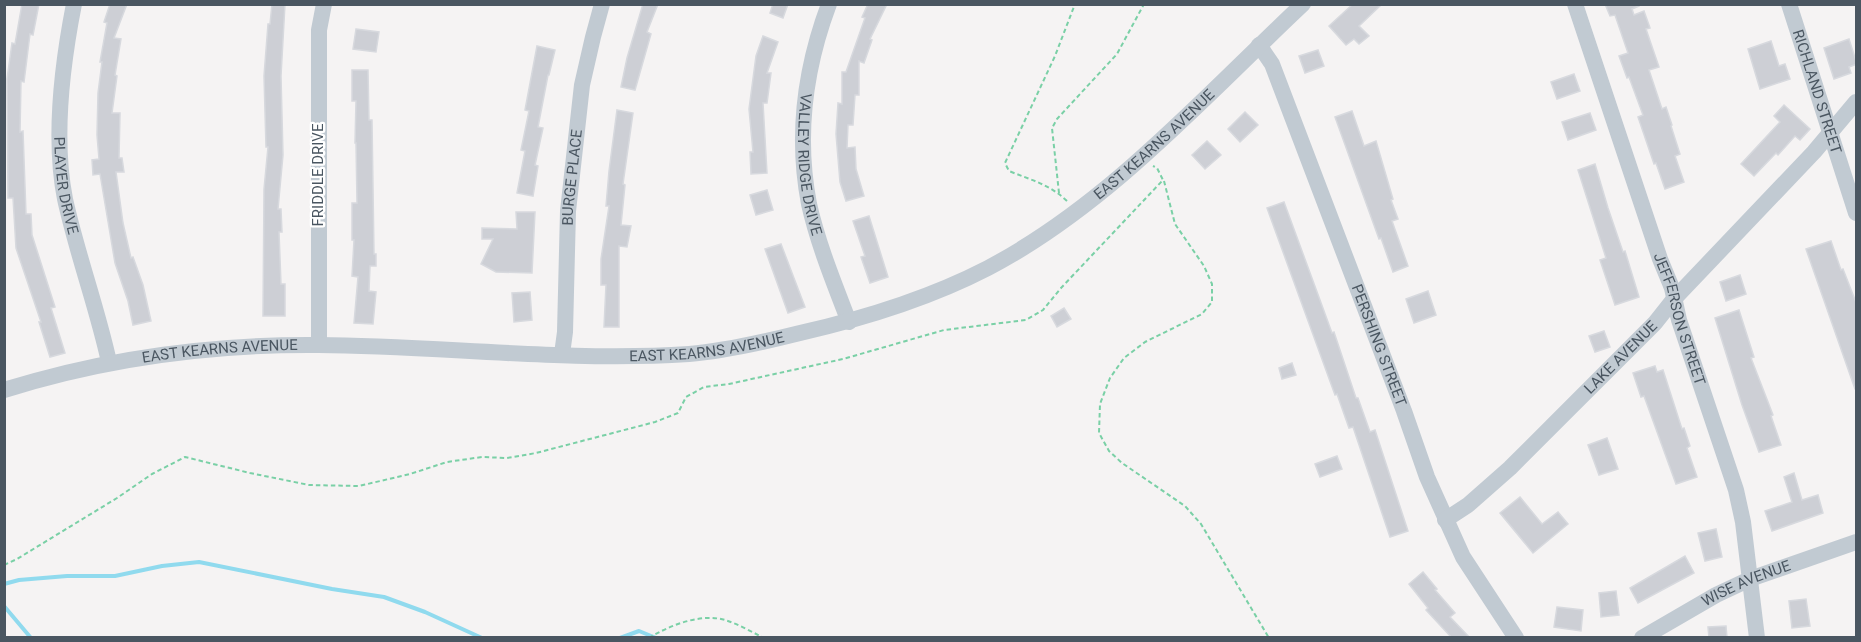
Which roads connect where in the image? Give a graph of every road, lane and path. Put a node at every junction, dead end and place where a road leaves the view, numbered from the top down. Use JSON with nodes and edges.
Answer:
{"nodes":[{"id":1,"x":74,"y":4,"type":"edge"},
{"id":2,"x":324,"y":4,"type":"edge"},
{"id":3,"x":602,"y":4,"type":"edge"},
{"id":4,"x":829,"y":4,"type":"edge"},
{"id":5,"x":1144,"y":4,"type":"edge"},
{"id":6,"x":1303,"y":4,"type":"edge"},
{"id":7,"x":1575,"y":4,"type":"edge"},
{"id":8,"x":1789,"y":4,"type":"edge"},
{"id":9,"x":1259,"y":45,"type":"junction"},
{"id":10,"x":1857,"y":102,"type":"edge"},
{"id":11,"x":1830,"y":131,"type":"junction"},
{"id":12,"x":1163,"y":180,"type":"dead end"},
{"id":13,"x":1059,"y":193,"type":"dead end"},
{"id":14,"x":1857,"y":213,"type":"edge"},
{"id":15,"x":1674,"y":299,"type":"junction"},
{"id":16,"x":849,"y":322,"type":"junction"},
{"id":17,"x":319,"y":345,"type":"junction"},
{"id":18,"x":562,"y":354,"type":"junction"},
{"id":19,"x":109,"y":362,"type":"junction"},
{"id":20,"x":4,"y":390,"type":"edge"},
{"id":21,"x":1445,"y":520,"type":"junction"},
{"id":22,"x":1857,"y":542,"type":"edge"},
{"id":23,"x":1750,"y":579,"type":"junction"},
{"id":24,"x":649,"y":638,"type":"edge"},
{"id":25,"x":764,"y":638,"type":"edge"},
{"id":26,"x":1269,"y":638,"type":"edge"},
{"id":27,"x":1516,"y":638,"type":"edge"},
{"id":28,"x":1642,"y":638,"type":"edge"},
{"id":29,"x":1756,"y":638,"type":"edge"}],
"edges":[{"from":1,"to":19,"type":"street","name":"PLAYER DRIVE"},
{"from":2,"to":17,"type":"street","name":"FRIDDLE DRIVE"},
{"from":3,"to":18,"type":"street","name":"BURGE PLACE"},
{"from":4,"to":16,"type":"street","name":"VALLEY RIDGE DRIVE"},
{"from":5,"to":13,"type":"path"},
{"from":6,"to":9,"type":"street","name":"EAST KEARNS AVENUE"},
{"from":7,"to":15,"type":"street","name":"JEFFERSON STREET"},
{"from":8,"to":11,"type":"street","name":"RICHLAND STREET"},
{"from":9,"to":16,"type":"street","name":"EAST KEARNS AVENUE"},
{"from":9,"to":21,"type":"street","name":"PERSHING STREET"},
{"from":10,"to":11,"type":"street","name":"LAKE AVENUE"},
{"from":11,"to":14,"type":"street","name":"RICHLAND STREET"},
{"from":11,"to":15,"type":"street","name":"LAKE AVENUE"},
{"from":12,"to":26,"type":"path"},
{"from":15,"to":21,"type":"street","name":"LAKE AVENUE"},
{"from":15,"to":23,"type":"street","name":"JEFFERSON STREET"},
{"from":16,"to":18,"type":"street","name":"EAST KEARNS AVENUE"},
{"from":17,"to":18,"type":"street","name":"EAST KEARNS AVENUE"},
{"from":17,"to":19,"type":"street","name":"EAST KEARNS AVENUE"},
{"from":19,"to":20,"type":"street","name":"EAST KEARNS AVENUE"},
{"from":21,"to":27,"type":"street","name":"PERSHING STREET"},
{"from":22,"to":23,"type":"street","name":"WISE AVENUE"},
{"from":23,"to":28,"type":"street","name":"WISE AVENUE"},
{"from":23,"to":29,"type":"street","name":"JEFFERSON STREET"},
{"from":24,"to":25,"type":"path"}]}
